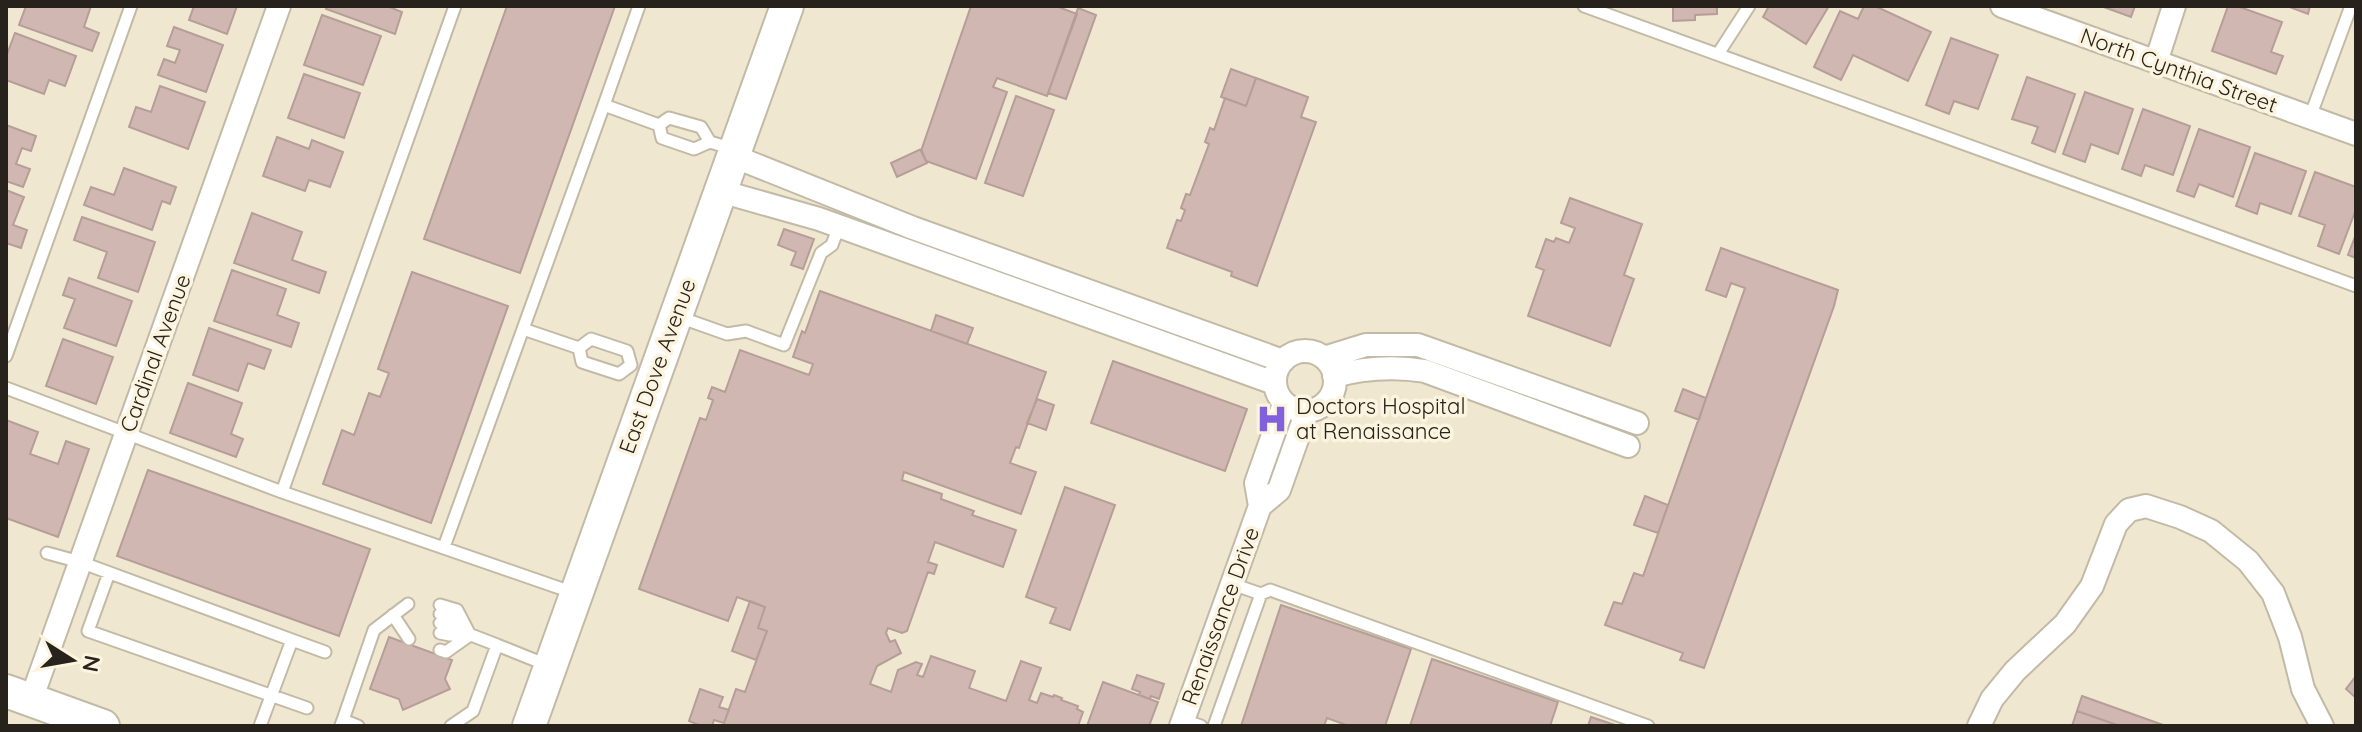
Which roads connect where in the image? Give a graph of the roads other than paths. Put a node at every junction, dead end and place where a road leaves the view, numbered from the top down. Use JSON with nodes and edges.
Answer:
{"nodes":[{"id":1,"x":131,"y":6,"type":"edge"},
{"id":2,"x":279,"y":6,"type":"edge"},
{"id":3,"x":455,"y":6,"type":"edge"},
{"id":4,"x":639,"y":6,"type":"edge"},
{"id":5,"x":787,"y":6,"type":"edge"},
{"id":6,"x":1584,"y":6,"type":"edge"},
{"id":7,"x":1749,"y":6,"type":"edge"},
{"id":8,"x":2002,"y":6,"type":"edge"},
{"id":9,"x":2174,"y":6,"type":"edge"},
{"id":10,"x":2351,"y":6,"type":"edge"},
{"id":11,"x":2031,"y":11,"type":"edge"},
{"id":12,"x":1718,"y":54,"type":"junction"},
{"id":13,"x":2156,"y":62,"type":"junction"},
{"id":14,"x":604,"y":105,"type":"junction"},
{"id":15,"x":2310,"y":117,"type":"junction"},
{"id":16,"x":659,"y":125,"type":"junction"},
{"id":17,"x":2356,"y":134,"type":"edge"},
{"id":18,"x":726,"y":149,"type":"junction"},
{"id":19,"x":720,"y":191,"type":"junction"},
{"id":20,"x":848,"y":202,"type":"junction"},
{"id":21,"x":839,"y":226,"type":"junction"},
{"id":22,"x":913,"y":228,"type":"junction"},
{"id":23,"x":963,"y":246,"type":"junction"},
{"id":24,"x":905,"y":251,"type":"junction"},
{"id":25,"x":955,"y":268,"type":"junction"},
{"id":26,"x":1071,"y":285,"type":"junction"},
{"id":27,"x":2356,"y":286,"type":"edge"},
{"id":28,"x":1115,"y":301,"type":"junction"},
{"id":29,"x":1064,"y":307,"type":"junction"},
{"id":30,"x":675,"y":315,"type":"junction"},
{"id":31,"x":1107,"y":323,"type":"junction"},
{"id":32,"x":1177,"y":324,"type":"junction"},
{"id":33,"x":523,"y":329,"type":"junction"},
{"id":34,"x":1170,"y":346,"type":"junction"},
{"id":35,"x":579,"y":348,"type":"junction"},
{"id":36,"x":1433,"y":350,"type":"junction"},
{"id":37,"x":6,"y":356,"type":"edge"},
{"id":38,"x":1359,"y":359,"type":"junction"},
{"id":39,"x":1283,"y":361,"type":"junction"},
{"id":40,"x":1329,"y":367,"type":"junction"},
{"id":41,"x":643,"y":369,"type":"junction"},
{"id":42,"x":1425,"y":371,"type":"junction"},
{"id":43,"x":1274,"y":383,"type":"junction"},
{"id":44,"x":6,"y":388,"type":"edge"},
{"id":45,"x":1284,"y":404,"type":"junction"},
{"id":46,"x":1583,"y":404,"type":"junction"},
{"id":47,"x":1307,"y":411,"type":"junction"},
{"id":48,"x":1637,"y":423,"type":"dead end"},
{"id":49,"x":1576,"y":427,"type":"junction"},
{"id":50,"x":126,"y":434,"type":"junction"},
{"id":51,"x":1628,"y":446,"type":"dead end"},
{"id":52,"x":282,"y":492,"type":"junction"},
{"id":53,"x":1260,"y":506,"type":"junction"},
{"id":54,"x":444,"y":547,"type":"junction"},
{"id":55,"x":47,"y":553,"type":"dead end"},
{"id":56,"x":80,"y":562,"type":"junction"},
{"id":57,"x":109,"y":573,"type":"junction"},
{"id":58,"x":1232,"y":584,"type":"junction"},
{"id":59,"x":575,"y":593,"type":"junction"},
{"id":60,"x":1261,"y":594,"type":"junction"},
{"id":61,"x":393,"y":615,"type":"junction"},
{"id":62,"x":440,"y":628,"type":"junction"},
{"id":63,"x":470,"y":635,"type":"junction"},
{"id":64,"x":292,"y":640,"type":"junction"},
{"id":65,"x":497,"y":645,"type":"junction"},
{"id":66,"x":325,"y":652,"type":"dead end"},
{"id":67,"x":549,"y":666,"type":"junction"},
{"id":68,"x":272,"y":695,"type":"junction"},
{"id":69,"x":18,"y":696,"type":"edge"},
{"id":70,"x":307,"y":708,"type":"dead end"},
{"id":71,"x":466,"y":722,"type":"edge"},
{"id":72,"x":83,"y":723,"type":"edge"},
{"id":73,"x":342,"y":723,"type":"edge"},
{"id":74,"x":1188,"y":724,"type":"edge"},
{"id":75,"x":260,"y":726,"type":"edge"},
{"id":76,"x":358,"y":726,"type":"edge"},
{"id":77,"x":451,"y":726,"type":"edge"},
{"id":78,"x":529,"y":726,"type":"edge"},
{"id":79,"x":1214,"y":726,"type":"edge"},
{"id":80,"x":1648,"y":726,"type":"edge"},
{"id":81,"x":1979,"y":726,"type":"edge"},
{"id":82,"x":2322,"y":726,"type":"edge"}],
"edges":[{"from":1,"to":37,"type":"lane"},
{"from":2,"to":50,"type":"street","name":"Cardinal Avenue"},
{"from":3,"to":52,"type":"lane"},
{"from":4,"to":14,"type":"lane"},
{"from":5,"to":18,"type":"main road","name":"East Dove Avenue"},
{"from":6,"to":12,"type":"lane"},
{"from":7,"to":12,"type":"lane"},
{"from":8,"to":11,"type":"street","name":"North Cynthia Street"},
{"from":9,"to":13,"type":"street"},
{"from":10,"to":15,"type":"lane"},
{"from":11,"to":13,"type":"street","name":"North Cynthia Street"},
{"from":12,"to":27,"type":"lane"},
{"from":13,"to":15,"type":"street","name":"North Cynthia Street"},
{"from":14,"to":16,"type":"lane"},
{"from":14,"to":33,"type":"lane"},
{"from":15,"to":17,"type":"street","name":"North Cynthia Street"},
{"from":16,"to":18,"type":"lane"},
{"from":16,"to":18,"type":"lane"},
{"from":18,"to":19,"type":"main road","name":"East Dove Avenue"},
{"from":18,"to":20,"type":"street"},
{"from":19,"to":21,"type":"street"},
{"from":19,"to":30,"type":"main road","name":"East Dove Avenue"},
{"from":20,"to":21,"type":"street"},
{"from":20,"to":22,"type":"street"},
{"from":21,"to":24,"type":"street"},
{"from":21,"to":30,"type":"lane"},
{"from":22,"to":23,"type":"street"},
{"from":22,"to":24,"type":"street"},
{"from":23,"to":25,"type":"street"},
{"from":23,"to":26,"type":"street"},
{"from":24,"to":25,"type":"street"},
{"from":25,"to":29,"type":"street"},
{"from":26,"to":28,"type":"street"},
{"from":26,"to":29,"type":"street"},
{"from":28,"to":31,"type":"street"},
{"from":28,"to":32,"type":"street"},
{"from":29,"to":31,"type":"street"},
{"from":30,"to":41,"type":"main road","name":"East Dove Avenue"},
{"from":31,"to":34,"type":"street"},
{"from":32,"to":34,"type":"street"},
{"from":32,"to":39,"type":"street"},
{"from":33,"to":35,"type":"lane"},
{"from":33,"to":54,"type":"lane"},
{"from":34,"to":43,"type":"street"},
{"from":35,"to":41,"type":"lane"},
{"from":35,"to":41,"type":"lane"},
{"from":36,"to":38,"type":"street"},
{"from":36,"to":42,"type":"street"},
{"from":36,"to":46,"type":"street"},
{"from":38,"to":40,"type":"street"},
{"from":38,"to":42,"type":"street"},
{"from":39,"to":40,"type":"street"},
{"from":39,"to":43,"type":"street"},
{"from":40,"to":47,"type":"street"},
{"from":41,"to":59,"type":"main road","name":"East Dove Avenue"},
{"from":42,"to":49,"type":"street"},
{"from":43,"to":45,"type":"street"},
{"from":44,"to":50,"type":"lane"},
{"from":45,"to":47,"type":"street"},
{"from":45,"to":53,"type":"street","name":"Renaissance Drive"},
{"from":46,"to":48,"type":"street"},
{"from":46,"to":49,"type":"street"},
{"from":47,"to":53,"type":"street","name":"Renaissance Drive"},
{"from":49,"to":51,"type":"street"},
{"from":50,"to":52,"type":"lane"},
{"from":50,"to":56,"type":"street","name":"Cardinal Avenue"},
{"from":52,"to":54,"type":"lane"},
{"from":53,"to":58,"type":"street","name":"Renaissance Drive"},
{"from":54,"to":59,"type":"lane"},
{"from":55,"to":56,"type":"lane"},
{"from":56,"to":57,"type":"lane"},
{"from":56,"to":69,"type":"street","name":"Cardinal Avenue"},
{"from":57,"to":64,"type":"lane"},
{"from":57,"to":68,"type":"lane"},
{"from":58,"to":60,"type":"lane"},
{"from":58,"to":74,"type":"street","name":"Renaissance Drive"},
{"from":59,"to":67,"type":"main road","name":"East Dove Avenue"},
{"from":60,"to":79,"type":"lane"},
{"from":60,"to":80,"type":"lane"},
{"from":61,"to":61,"type":"lane"},
{"from":61,"to":73,"type":"lane"},
{"from":62,"to":63,"type":"lane"},
{"from":62,"to":63,"type":"lane"},
{"from":62,"to":63,"type":"lane"},
{"from":63,"to":65,"type":"lane"},
{"from":64,"to":66,"type":"lane"},
{"from":64,"to":68,"type":"lane"},
{"from":65,"to":67,"type":"lane"},
{"from":65,"to":71,"type":"lane"},
{"from":67,"to":78,"type":"main road","name":"East Dove Avenue"},
{"from":68,"to":70,"type":"lane"},
{"from":68,"to":75,"type":"lane"},
{"from":69,"to":72,"type":"main road"},
{"from":71,"to":77,"type":"lane"},
{"from":73,"to":76,"type":"lane"},
{"from":81,"to":82,"type":"street"}]}
